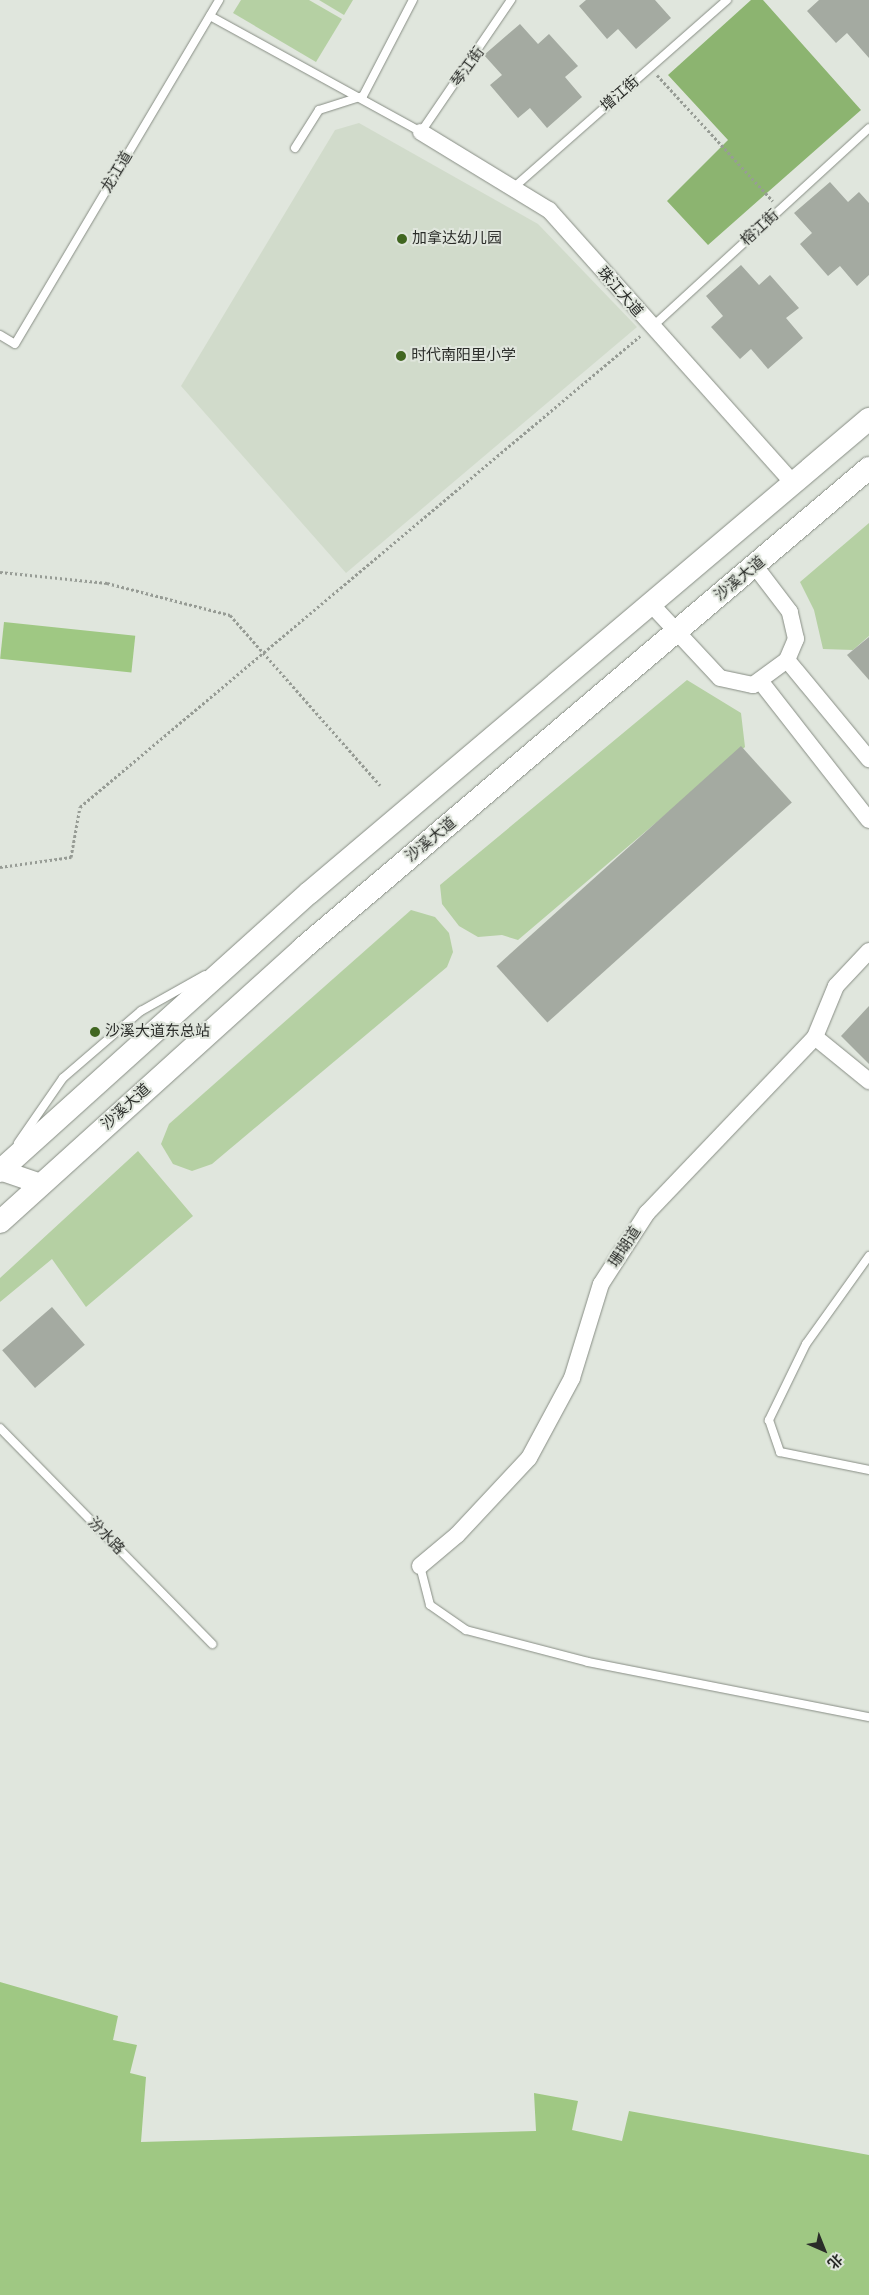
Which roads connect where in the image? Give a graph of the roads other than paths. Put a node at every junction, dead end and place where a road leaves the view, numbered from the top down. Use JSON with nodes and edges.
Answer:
{"nodes":[{"id":1,"x":219,"y":0,"type":"edge"},
{"id":2,"x":413,"y":0,"type":"edge"},
{"id":3,"x":510,"y":0,"type":"edge"},
{"id":4,"x":726,"y":0,"type":"edge"},
{"id":5,"x":210,"y":16,"type":"junction"},
{"id":6,"x":363,"y":96,"type":"junction"},
{"id":7,"x":869,"y":128,"type":"edge"},
{"id":8,"x":421,"y":132,"type":"junction"},
{"id":9,"x":295,"y":148,"type":"dead end"},
{"id":10,"x":513,"y":188,"type":"junction"},
{"id":11,"x":651,"y":328,"type":"junction"},
{"id":12,"x":0,"y":335,"type":"edge"},
{"id":13,"x":869,"y":419,"type":"edge"},
{"id":14,"x":869,"y":468,"type":"edge"},
{"id":15,"x":793,"y":483,"type":"junction"},
{"id":16,"x":755,"y":566,"type":"junction"},
{"id":17,"x":651,"y":604,"type":"junction"},
{"id":18,"x":676,"y":633,"type":"junction"},
{"id":19,"x":787,"y":660,"type":"junction"},
{"id":20,"x":761,"y":682,"type":"junction"},
{"id":21,"x":869,"y":759,"type":"edge"},
{"id":22,"x":869,"y":820,"type":"edge"},
{"id":23,"x":869,"y":951,"type":"edge"},
{"id":24,"x":815,"y":1037,"type":"junction"},
{"id":25,"x":869,"y":1081,"type":"edge"},
{"id":26,"x":0,"y":1170,"type":"edge"},
{"id":27,"x":41,"y":1184,"type":"junction"},
{"id":28,"x":0,"y":1222,"type":"edge"},
{"id":29,"x":869,"y":1256,"type":"edge"},
{"id":30,"x":0,"y":1428,"type":"edge"},
{"id":31,"x":869,"y":1470,"type":"edge"},
{"id":32,"x":420,"y":1566,"type":"joint"},
{"id":33,"x":212,"y":1644,"type":"dead end"},
{"id":34,"x":869,"y":1717,"type":"edge"}],
"edges":[{"from":1,"to":5,"type":"lane","name":"龙江道"},
{"from":2,"to":6,"type":"lane"},
{"from":3,"to":8,"type":"lane","name":"琴江街"},
{"from":4,"to":10,"type":"lane","name":"增江街"},
{"from":5,"to":6,"type":"lane"},
{"from":5,"to":12,"type":"lane","name":"龙江道"},
{"from":6,"to":8,"type":"lane"},
{"from":6,"to":9,"type":"lane"},
{"from":7,"to":11,"type":"lane","name":"榕江街"},
{"from":8,"to":10,"type":"street","name":"珠江大道"},
{"from":10,"to":11,"type":"street","name":"珠江大道"},
{"from":11,"to":15,"type":"street","name":"珠江大道"},
{"from":13,"to":15,"type":"main road"},
{"from":14,"to":16,"type":"main road","name":"沙溪大道"},
{"from":15,"to":17,"type":"main road"},
{"from":16,"to":18,"type":"main road","name":"沙溪大道"},
{"from":16,"to":19,"type":"street"},
{"from":17,"to":18,"type":"street"},
{"from":17,"to":26,"type":"main road"},
{"from":18,"to":20,"type":"street"},
{"from":18,"to":27,"type":"main road","name":"沙溪大道"},
{"from":19,"to":20,"type":"street"},
{"from":19,"to":21,"type":"street"},
{"from":20,"to":22,"type":"street"},
{"from":23,"to":24,"type":"street","name":"珊瑚道"},
{"from":24,"to":25,"type":"street"},
{"from":24,"to":32,"type":"street","name":"珊瑚道"},
{"from":26,"to":27,"type":"street"},
{"from":27,"to":28,"type":"main road","name":"沙溪大道"},
{"from":29,"to":31,"type":"lane"},
{"from":30,"to":33,"type":"lane","name":"汾水路"},
{"from":32,"to":34,"type":"lane"}]}
